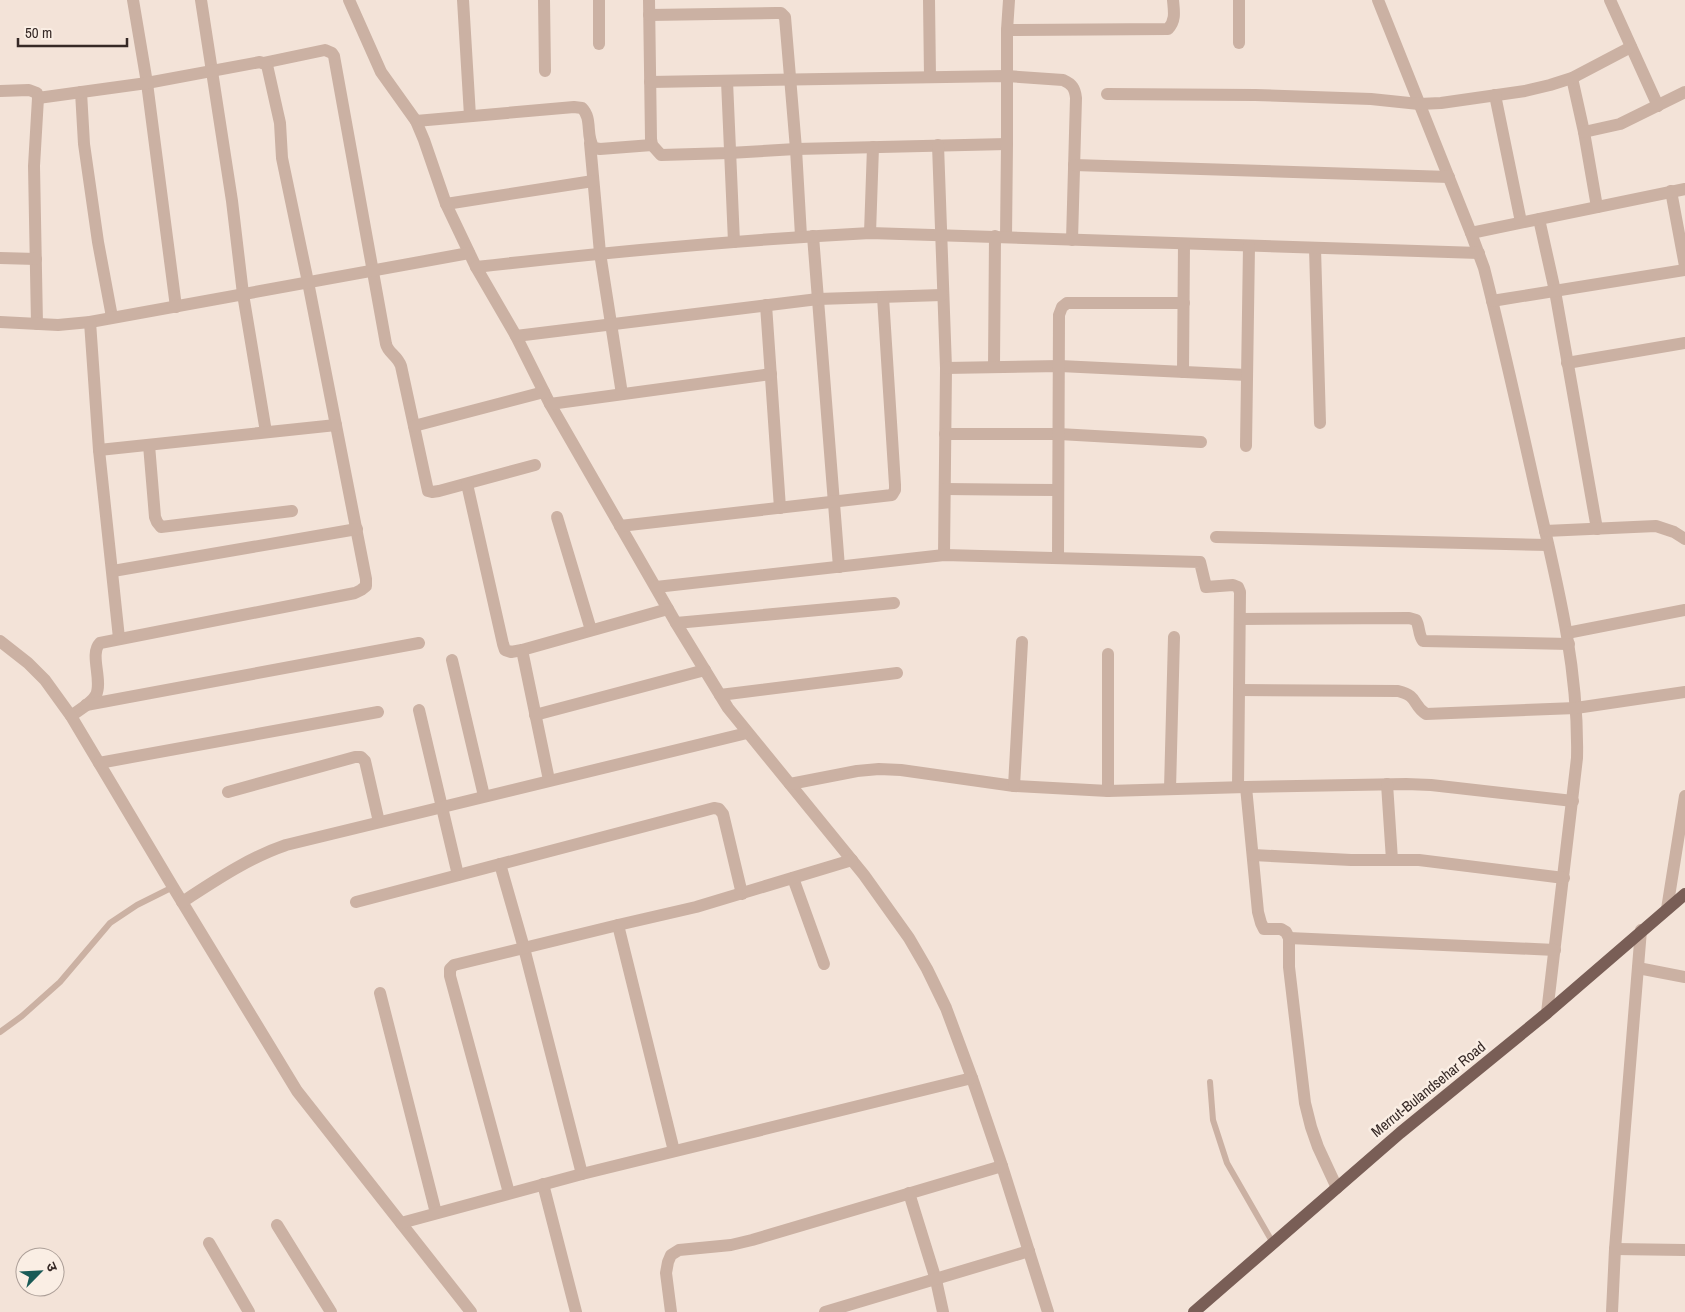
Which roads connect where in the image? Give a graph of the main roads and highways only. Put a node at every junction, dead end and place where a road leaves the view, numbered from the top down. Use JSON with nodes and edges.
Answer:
{"nodes":[{"id":1,"x":1685,"y":894,"type":"edge"},
{"id":2,"x":1194,"y":1312,"type":"edge"}],
"edges":[{"from":1,"to":2,"type":"main road","name":"Merrut-Bulandsehar Road"}]}
